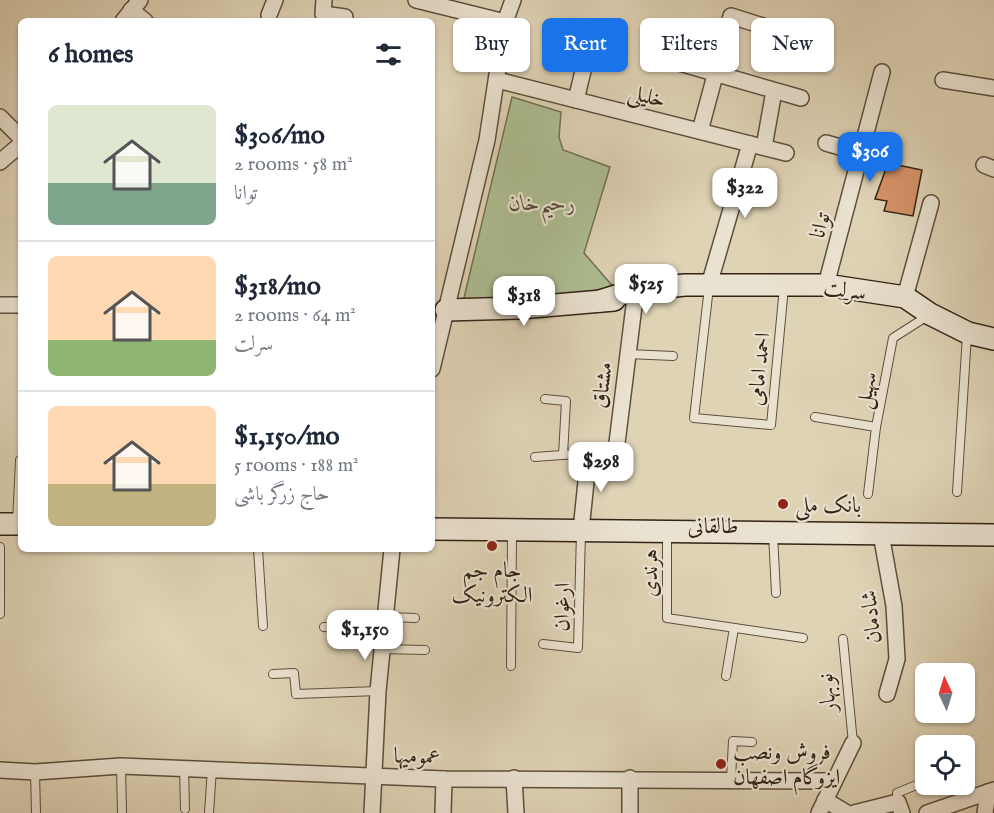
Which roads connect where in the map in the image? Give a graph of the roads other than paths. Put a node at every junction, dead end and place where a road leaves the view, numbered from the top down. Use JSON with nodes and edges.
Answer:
{"nodes":[{"id":1,"x":275,"y":0,"type":"edge"},
{"id":2,"x":324,"y":0,"type":"edge"},
{"id":3,"x":416,"y":0,"type":"edge"},
{"id":4,"x":513,"y":0,"type":"edge"},
{"id":5,"x":269,"y":15,"type":"dead end"},
{"id":6,"x":345,"y":18,"type":"edge"},
{"id":7,"x":489,"y":18,"type":"edge"},
{"id":8,"x":506,"y":18,"type":"edge"},
{"id":9,"x":751,"y":22,"type":"edge"},
{"id":10,"x":498,"y":72,"type":"edge"},
{"id":11,"x":583,"y":72,"type":"edge"},
{"id":12,"x":708,"y":72,"type":"edge"},
{"id":13,"x":882,"y":72,"type":"dead end"},
{"id":14,"x":715,"y":74,"type":"junction"},
{"id":15,"x":497,"y":80,"type":"junction"},
{"id":16,"x":943,"y":80,"type":"dead end"},
{"id":17,"x":994,"y":87,"type":"edge"},
{"id":18,"x":774,"y":92,"type":"junction"},
{"id":19,"x":801,"y":98,"type":"dead end"},
{"id":20,"x":576,"y":100,"type":"junction"},
{"id":21,"x":0,"y":117,"type":"edge"},
{"id":22,"x":700,"y":131,"type":"junction"},
{"id":23,"x":18,"y":135,"type":"edge"},
{"id":24,"x":826,"y":143,"type":"dead end"},
{"id":25,"x":757,"y":146,"type":"junction"},
{"id":26,"x":18,"y":147,"type":"edge"},
{"id":27,"x":786,"y":153,"type":"dead end"},
{"id":28,"x":861,"y":153,"type":"junction"},
{"id":29,"x":0,"y":162,"type":"edge"},
{"id":30,"x":931,"y":203,"type":"dead end"},
{"id":31,"x":709,"y":285,"type":"junction"},
{"id":32,"x":784,"y":285,"type":"junction"},
{"id":33,"x":826,"y":285,"type":"junction"},
{"id":34,"x":635,"y":294,"type":"junction"},
{"id":35,"x":905,"y":297,"type":"junction"},
{"id":36,"x":0,"y":305,"type":"edge"},
{"id":37,"x":18,"y":305,"type":"edge"},
{"id":38,"x":439,"y":310,"type":"edge"},
{"id":39,"x":930,"y":314,"type":"junction"},
{"id":40,"x":968,"y":333,"type":"junction"},
{"id":41,"x":994,"y":339,"type":"edge"},
{"id":42,"x":435,"y":344,"type":"edge"},
{"id":43,"x":628,"y":354,"type":"junction"},
{"id":44,"x":673,"y":356,"type":"dead end"},
{"id":45,"x":545,"y":399,"type":"dead end"},
{"id":46,"x":815,"y":417,"type":"dead end"},
{"id":47,"x":876,"y":427,"type":"junction"},
{"id":48,"x":589,"y":453,"type":"junction"},
{"id":49,"x":563,"y":455,"type":"junction"},
{"id":50,"x":535,"y":457,"type":"dead end"},
{"id":51,"x":18,"y":477,"type":"edge"},
{"id":52,"x":957,"y":492,"type":"dead end"},
{"id":53,"x":868,"y":494,"type":"dead end"},
{"id":54,"x":13,"y":520,"type":"edge"},
{"id":55,"x":435,"y":520,"type":"edge"},
{"id":56,"x":581,"y":527,"type":"junction"},
{"id":57,"x":994,"y":527,"type":"edge"},
{"id":58,"x":435,"y":529,"type":"edge"},
{"id":59,"x":512,"y":530,"type":"junction"},
{"id":60,"x":667,"y":531,"type":"junction"},
{"id":61,"x":773,"y":533,"type":"junction"},
{"id":62,"x":881,"y":534,"type":"junction"},
{"id":63,"x":994,"y":535,"type":"edge"},
{"id":64,"x":0,"y":547,"type":"edge"},
{"id":65,"x":258,"y":552,"type":"edge"},
{"id":66,"x":392,"y":552,"type":"edge"},
{"id":67,"x":776,"y":593,"type":"dead end"},
{"id":68,"x":0,"y":614,"type":"edge"},
{"id":69,"x":415,"y":618,"type":"dead end"},
{"id":70,"x":385,"y":624,"type":"junction"},
{"id":71,"x":262,"y":626,"type":"dead end"},
{"id":72,"x":324,"y":627,"type":"dead end"},
{"id":73,"x":734,"y":628,"type":"junction"},
{"id":74,"x":803,"y":638,"type":"dead end"},
{"id":75,"x":843,"y":639,"type":"dead end"},
{"id":76,"x":543,"y":644,"type":"dead end"},
{"id":77,"x":382,"y":649,"type":"junction"},
{"id":78,"x":425,"y":650,"type":"dead end"},
{"id":79,"x":511,"y":666,"type":"dead end"},
{"id":80,"x":273,"y":674,"type":"dead end"},
{"id":81,"x":726,"y":676,"type":"dead end"},
{"id":82,"x":378,"y":691,"type":"junction"},
{"id":83,"x":887,"y":694,"type":"dead end"},
{"id":84,"x":752,"y":742,"type":"dead end"},
{"id":85,"x":853,"y":743,"type":"joint"},
{"id":86,"x":121,"y":766,"type":"junction"},
{"id":87,"x":184,"y":767,"type":"junction"},
{"id":88,"x":212,"y":768,"type":"junction"},
{"id":89,"x":0,"y":770,"type":"edge"},
{"id":90,"x":35,"y":772,"type":"junction"},
{"id":91,"x":374,"y":777,"type":"junction"},
{"id":92,"x":514,"y":778,"type":"junction"},
{"id":93,"x":630,"y":778,"type":"junction"},
{"id":94,"x":444,"y":779,"type":"junction"},
{"id":95,"x":730,"y":779,"type":"junction"},
{"id":96,"x":834,"y":781,"type":"junction"},
{"id":97,"x":915,"y":786,"type":"edge"},
{"id":98,"x":991,"y":791,"type":"edge"},
{"id":99,"x":822,"y":807,"type":"edge"},
{"id":100,"x":900,"y":807,"type":"edge"},
{"id":101,"x":185,"y":809,"type":"dead end"},
{"id":102,"x":36,"y":813,"type":"edge"},
{"id":103,"x":122,"y":813,"type":"edge"},
{"id":104,"x":209,"y":813,"type":"edge"},
{"id":105,"x":372,"y":813,"type":"edge"},
{"id":106,"x":443,"y":813,"type":"edge"},
{"id":107,"x":516,"y":813,"type":"edge"},
{"id":108,"x":630,"y":813,"type":"edge"},
{"id":109,"x":847,"y":813,"type":"edge"},
{"id":110,"x":854,"y":813,"type":"edge"},
{"id":111,"x":927,"y":813,"type":"edge"},
{"id":112,"x":985,"y":813,"type":"edge"}],
"edges":[{"from":1,"to":5,"type":"street"},
{"from":2,"to":6,"type":"street"},
{"from":3,"to":7,"type":"street"},
{"from":4,"to":8,"type":"street"},
{"from":9,"to":14,"type":"street"},
{"from":10,"to":15,"type":"street"},
{"from":11,"to":20,"type":"street"},
{"from":12,"to":14,"type":"street"},
{"from":13,"to":28,"type":"street","name":"توانا"},
{"from":14,"to":18,"type":"street"},
{"from":14,"to":22,"type":"street"},
{"from":15,"to":20,"type":"street","name":"خلیلی"},
{"from":15,"to":38,"type":"street"},
{"from":16,"to":17,"type":"street"},
{"from":18,"to":19,"type":"street"},
{"from":18,"to":25,"type":"street"},
{"from":20,"to":22,"type":"street","name":"خلیلی"},
{"from":21,"to":23,"type":"street"},
{"from":22,"to":25,"type":"street","name":"خلیلی"},
{"from":24,"to":28,"type":"street"},
{"from":25,"to":27,"type":"street","name":"خلیلی"},
{"from":25,"to":31,"type":"street"},
{"from":26,"to":29,"type":"street"},
{"from":28,"to":33,"type":"street","name":"توانا"},
{"from":30,"to":35,"type":"street"},
{"from":31,"to":32,"type":"street","name":"سرلت"},
{"from":31,"to":32,"type":"lane","name":"احمد امامی"},
{"from":31,"to":34,"type":"street","name":"سرلت"},
{"from":32,"to":33,"type":"street","name":"سرلت"},
{"from":33,"to":35,"type":"street","name":"سرلت"},
{"from":34,"to":38,"type":"street","name":"سرلت"},
{"from":34,"to":43,"type":"street","name":"مشتاق"},
{"from":35,"to":39,"type":"street","name":"سرلت"},
{"from":36,"to":37,"type":"street"},
{"from":38,"to":42,"type":"street"},
{"from":39,"to":40,"type":"street","name":"سرلت"},
{"from":39,"to":47,"type":"lane","name":"سهیل"},
{"from":40,"to":41,"type":"street","name":"سرلت"},
{"from":40,"to":52,"type":"lane"},
{"from":43,"to":44,"type":"lane"},
{"from":43,"to":48,"type":"street","name":"مشتاق"},
{"from":45,"to":49,"type":"lane"},
{"from":46,"to":47,"type":"lane"},
{"from":47,"to":53,"type":"lane","name":"سهیل"},
{"from":48,"to":49,"type":"lane"},
{"from":48,"to":56,"type":"street"},
{"from":49,"to":50,"type":"lane"},
{"from":51,"to":54,"type":"lane"},
{"from":55,"to":56,"type":"lane","name":"طالقانی"},
{"from":56,"to":57,"type":"lane","name":"طالقانی"},
{"from":56,"to":59,"type":"street","name":"طالقانی"},
{"from":56,"to":60,"type":"street","name":"طالقانی"},
{"from":56,"to":76,"type":"lane","name":"ارغوان"},
{"from":58,"to":59,"type":"street","name":"طالقانی"},
{"from":59,"to":79,"type":"lane"},
{"from":60,"to":61,"type":"street","name":"طالقانی"},
{"from":60,"to":73,"type":"lane","name":"هرندی"},
{"from":61,"to":62,"type":"street","name":"طالقانی"},
{"from":61,"to":67,"type":"lane"},
{"from":62,"to":63,"type":"street","name":"طالقانی"},
{"from":62,"to":83,"type":"street","name":"شادمان"},
{"from":64,"to":68,"type":"lane"},
{"from":65,"to":71,"type":"lane"},
{"from":66,"to":70,"type":"street"},
{"from":69,"to":70,"type":"lane"},
{"from":70,"to":72,"type":"lane"},
{"from":70,"to":77,"type":"street"},
{"from":73,"to":74,"type":"lane","name":"هرندی"},
{"from":73,"to":81,"type":"lane"},
{"from":75,"to":85,"type":"lane","name":"نوبهار"},
{"from":77,"to":78,"type":"lane"},
{"from":77,"to":82,"type":"street"},
{"from":80,"to":82,"type":"lane"},
{"from":82,"to":91,"type":"street"},
{"from":84,"to":95,"type":"lane"},
{"from":85,"to":96,"type":"street"},
{"from":86,"to":87,"type":"street","name":"عمومیها"},
{"from":86,"to":90,"type":"street","name":"عمومیها"},
{"from":86,"to":103,"type":"lane"},
{"from":87,"to":88,"type":"street","name":"عمومیها"},
{"from":87,"to":101,"type":"lane"},
{"from":88,"to":91,"type":"street","name":"عمومیها"},
{"from":88,"to":104,"type":"lane"},
{"from":89,"to":90,"type":"street","name":"عمومیها"},
{"from":90,"to":102,"type":"lane"},
{"from":91,"to":94,"type":"street","name":"عمومیها"},
{"from":91,"to":105,"type":"street"},
{"from":92,"to":93,"type":"street","name":"عمومیها"},
{"from":92,"to":94,"type":"street","name":"عمومیها"},
{"from":92,"to":107,"type":"street"},
{"from":93,"to":95,"type":"street","name":"عمومیها"},
{"from":93,"to":108,"type":"street"},
{"from":94,"to":106,"type":"street"},
{"from":95,"to":96,"type":"street","name":"عمومیها"},
{"from":96,"to":99,"type":"street"},
{"from":97,"to":100,"type":"lane"},
{"from":98,"to":111,"type":"street"},
{"from":98,"to":112,"type":"street"},
{"from":99,"to":109,"type":"street"},
{"from":100,"to":110,"type":"street"}]}
